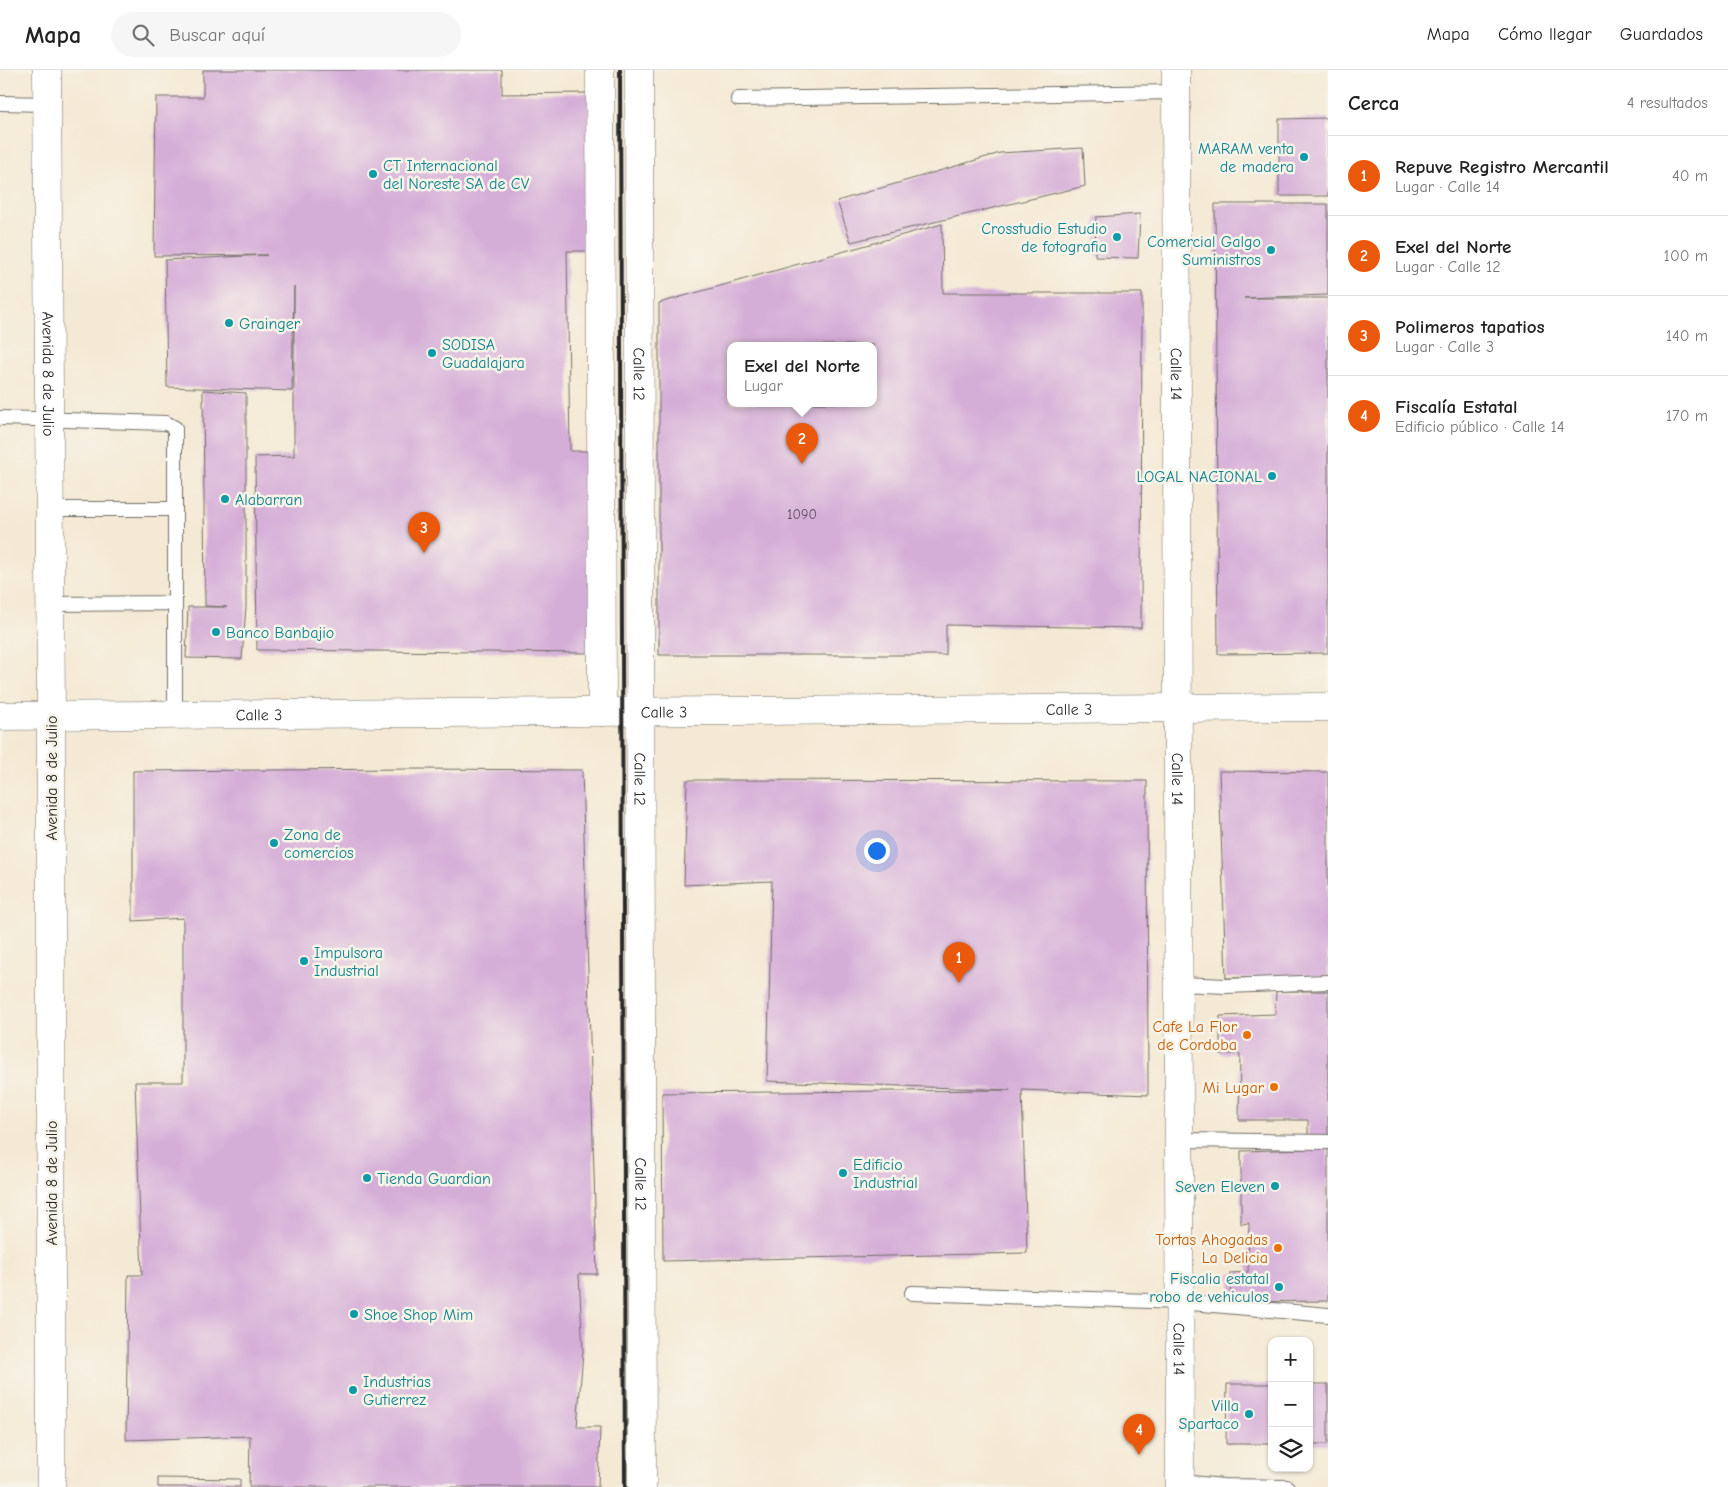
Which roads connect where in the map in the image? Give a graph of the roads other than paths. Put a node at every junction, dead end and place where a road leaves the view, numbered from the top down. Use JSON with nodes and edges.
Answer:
{"nodes":[{"id":1,"x":47,"y":70,"type":"edge"},
{"id":2,"x":600,"y":70,"type":"edge"},
{"id":3,"x":639,"y":70,"type":"edge"},
{"id":4,"x":1176,"y":81,"type":"edge"},
{"id":5,"x":738,"y":99,"type":"dead end"},
{"id":6,"x":0,"y":103,"type":"edge"},
{"id":7,"x":47,"y":104,"type":"junction"},
{"id":8,"x":0,"y":418,"type":"edge"},
{"id":9,"x":49,"y":420,"type":"junction"},
{"id":10,"x":50,"y":508,"type":"junction"},
{"id":11,"x":175,"y":509,"type":"junction"},
{"id":12,"x":175,"y":603,"type":"junction"},
{"id":13,"x":50,"y":604,"type":"junction"},
{"id":14,"x":1328,"y":707,"type":"edge"},
{"id":15,"x":1179,"y":708,"type":"junction"},
{"id":16,"x":641,"y":711,"type":"junction"},
{"id":17,"x":602,"y":712,"type":"junction"},
{"id":18,"x":175,"y":715,"type":"junction"},
{"id":19,"x":0,"y":716,"type":"edge"},
{"id":20,"x":51,"y":716,"type":"junction"},
{"id":21,"x":1328,"y":982,"type":"edge"},
{"id":22,"x":1180,"y":984,"type":"junction"},
{"id":23,"x":1180,"y":1140,"type":"junction"},
{"id":24,"x":1328,"y":1142,"type":"edge"},
{"id":25,"x":912,"y":1292,"type":"dead end"},
{"id":26,"x":1180,"y":1302,"type":"junction"},
{"id":27,"x":1328,"y":1315,"type":"edge"},
{"id":28,"x":1180,"y":1484,"type":"edge"},
{"id":29,"x":51,"y":1487,"type":"edge"},
{"id":30,"x":642,"y":1487,"type":"edge"},
{"id":31,"x":1287,"y":1487,"type":"edge"}],
"edges":[{"from":1,"to":7,"type":"street","name":"Avenida 8 de Julio"},
{"from":2,"to":17,"type":"street"},
{"from":3,"to":16,"type":"street","name":"Calle 12"},
{"from":4,"to":5,"type":"lane"},
{"from":4,"to":15,"type":"street","name":"Calle 14"},
{"from":6,"to":7,"type":"lane"},
{"from":7,"to":9,"type":"street","name":"Avenida 8 de Julio"},
{"from":8,"to":9,"type":"lane"},
{"from":9,"to":10,"type":"street","name":"Avenida 8 de Julio"},
{"from":9,"to":11,"type":"lane"},
{"from":10,"to":11,"type":"lane"},
{"from":10,"to":13,"type":"street","name":"Avenida 8 de Julio"},
{"from":11,"to":12,"type":"lane"},
{"from":12,"to":13,"type":"lane"},
{"from":12,"to":18,"type":"lane"},
{"from":13,"to":20,"type":"street","name":"Avenida 8 de Julio"},
{"from":14,"to":15,"type":"street","name":"Calle 3"},
{"from":15,"to":16,"type":"street","name":"Calle 3"},
{"from":15,"to":22,"type":"street","name":"Calle 14"},
{"from":16,"to":17,"type":"street","name":"Calle 3"},
{"from":16,"to":30,"type":"street","name":"Calle 12"},
{"from":17,"to":18,"type":"street","name":"Calle 3"},
{"from":18,"to":20,"type":"street","name":"Calle 3"},
{"from":19,"to":20,"type":"street","name":"Calle 3"},
{"from":20,"to":29,"type":"street","name":"Avenida 8 de Julio"},
{"from":21,"to":22,"type":"lane"},
{"from":22,"to":23,"type":"street","name":"Calle 14"},
{"from":23,"to":24,"type":"lane"},
{"from":23,"to":26,"type":"street","name":"Calle 14"},
{"from":25,"to":26,"type":"lane"},
{"from":26,"to":27,"type":"lane"},
{"from":26,"to":28,"type":"street","name":"Calle 14"},
{"from":28,"to":31,"type":"lane"}]}
